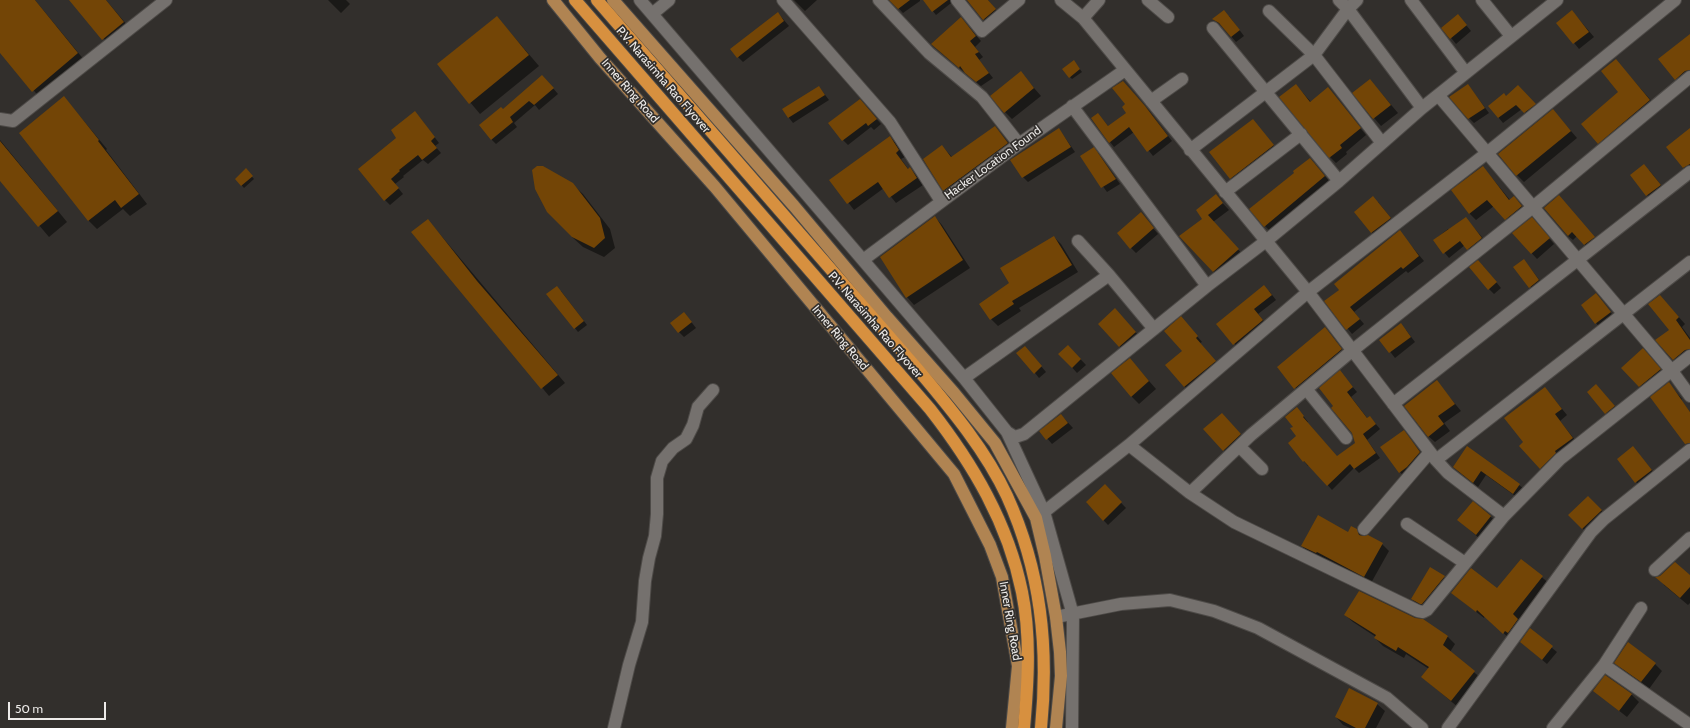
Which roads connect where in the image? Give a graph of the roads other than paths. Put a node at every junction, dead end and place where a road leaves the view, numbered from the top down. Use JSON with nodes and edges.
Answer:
{"nodes":[{"id":1,"x":166,"y":0,"type":"edge"},
{"id":2,"x":553,"y":0,"type":"edge"},
{"id":3,"x":575,"y":0,"type":"edge"},
{"id":4,"x":597,"y":0,"type":"edge"},
{"id":5,"x":613,"y":0,"type":"edge"},
{"id":6,"x":640,"y":0,"type":"edge"},
{"id":7,"x":669,"y":0,"type":"edge"},
{"id":8,"x":783,"y":0,"type":"edge"},
{"id":9,"x":879,"y":0,"type":"edge"},
{"id":10,"x":957,"y":0,"type":"edge"},
{"id":11,"x":1019,"y":0,"type":"edge"},
{"id":12,"x":1061,"y":0,"type":"edge"},
{"id":13,"x":1099,"y":0,"type":"edge"},
{"id":14,"x":1148,"y":0,"type":"edge"},
{"id":15,"x":1339,"y":0,"type":"edge"},
{"id":16,"x":1357,"y":0,"type":"edge"},
{"id":17,"x":1411,"y":0,"type":"edge"},
{"id":18,"x":1482,"y":0,"type":"edge"},
{"id":19,"x":1557,"y":0,"type":"edge"},
{"id":20,"x":1675,"y":0,"type":"edge"},
{"id":21,"x":1348,"y":9,"type":"junction"},
{"id":22,"x":1269,"y":11,"type":"dead end"},
{"id":23,"x":652,"y":14,"type":"junction"},
{"id":24,"x":1168,"y":17,"type":"dead end"},
{"id":25,"x":1083,"y":18,"type":"junction"},
{"id":26,"x":1213,"y":28,"type":"dead end"},
{"id":27,"x":1512,"y":36,"type":"junction"},
{"id":28,"x":1314,"y":55,"type":"junction"},
{"id":29,"x":1125,"y":70,"type":"junction"},
{"id":30,"x":1466,"y":73,"type":"junction"},
{"id":31,"x":1690,"y":77,"type":"edge"},
{"id":32,"x":1182,"y":79,"type":"dead end"},
{"id":33,"x":1267,"y":92,"type":"junction"},
{"id":34,"x":1438,"y":95,"type":"junction"},
{"id":35,"x":1151,"y":101,"type":"junction"},
{"id":36,"x":1072,"y":106,"type":"junction"},
{"id":37,"x":1422,"y":108,"type":"junction"},
{"id":38,"x":0,"y":119,"type":"edge"},
{"id":39,"x":1301,"y":134,"type":"junction"},
{"id":40,"x":1382,"y":143,"type":"junction"},
{"id":41,"x":1019,"y":144,"type":"junction"},
{"id":42,"x":1190,"y":150,"type":"junction"},
{"id":43,"x":1487,"y":153,"type":"junction"},
{"id":44,"x":1690,"y":172,"type":"edge"},
{"id":45,"x":1339,"y":180,"type":"junction"},
{"id":46,"x":1226,"y":192,"type":"junction"},
{"id":47,"x":941,"y":201,"type":"junction"},
{"id":48,"x":1533,"y":207,"type":"junction"},
{"id":49,"x":1266,"y":240,"type":"junction"},
{"id":50,"x":1078,"y":241,"type":"dead end"},
{"id":51,"x":863,"y":260,"type":"junction"},
{"id":52,"x":1577,"y":260,"type":"junction"},
{"id":53,"x":1690,"y":262,"type":"edge"},
{"id":54,"x":1109,"y":275,"type":"junction"},
{"id":55,"x":1207,"y":286,"type":"junction"},
{"id":56,"x":1308,"y":292,"type":"junction"},
{"id":57,"x":1623,"y":314,"type":"junction"},
{"id":58,"x":1154,"y":329,"type":"junction"},
{"id":59,"x":1353,"y":350,"type":"junction"},
{"id":60,"x":1690,"y":356,"type":"edge"},
{"id":61,"x":1672,"y":371,"type":"junction"},
{"id":62,"x":964,"y":378,"type":"junction"},
{"id":63,"x":713,"y":390,"type":"dead end"},
{"id":64,"x":1307,"y":390,"type":"junction"},
{"id":65,"x":1690,"y":396,"type":"edge"},
{"id":66,"x":1393,"y":404,"type":"junction"},
{"id":67,"x":1007,"y":432,"type":"junction"},
{"id":68,"x":1346,"y":438,"type":"dead end"},
{"id":69,"x":1129,"y":445,"type":"junction"},
{"id":70,"x":1240,"y":447,"type":"junction"},
{"id":71,"x":1690,"y":450,"type":"edge"},
{"id":72,"x":1433,"y":456,"type":"junction"},
{"id":73,"x":1262,"y":469,"type":"dead end"},
{"id":74,"x":1190,"y":493,"type":"junction"},
{"id":75,"x":1040,"y":515,"type":"junction"},
{"id":76,"x":1504,"y":516,"type":"junction"},
{"id":77,"x":1407,"y":524,"type":"dead end"},
{"id":78,"x":1364,"y":529,"type":"dead end"},
{"id":79,"x":1690,"y":538,"type":"edge"},
{"id":80,"x":1465,"y":563,"type":"junction"},
{"id":81,"x":1655,"y":570,"type":"dead end"},
{"id":82,"x":1641,"y":608,"type":"dead end"},
{"id":83,"x":1073,"y":615,"type":"junction"},
{"id":84,"x":1056,"y":617,"type":"junction"},
{"id":85,"x":1604,"y":665,"type":"junction"},
{"id":86,"x":1690,"y":725,"type":"edge"},
{"id":87,"x":614,"y":728,"type":"edge"},
{"id":88,"x":1012,"y":728,"type":"edge"},
{"id":89,"x":1024,"y":728,"type":"edge"},
{"id":90,"x":1041,"y":728,"type":"edge"},
{"id":91,"x":1056,"y":728,"type":"edge"},
{"id":92,"x":1072,"y":728,"type":"edge"},
{"id":93,"x":1422,"y":728,"type":"edge"},
{"id":94,"x":1448,"y":728,"type":"edge"},
{"id":95,"x":1553,"y":728,"type":"edge"}],
"edges":[{"from":1,"to":38,"type":"street"},
{"from":2,"to":88,"type":"main road","name":"Inner Ring Road"},
{"from":3,"to":89,"type":"highway","name":"P.V. Narasimha Rao Flyover"},
{"from":4,"to":90,"type":"highway","name":"P.V. Narasimha Rao Flyover"},
{"from":5,"to":75,"type":"main road"},
{"from":6,"to":23,"type":"street"},
{"from":7,"to":23,"type":"street"},
{"from":8,"to":47,"type":"street"},
{"from":9,"to":41,"type":"street"},
{"from":10,"to":11,"type":"street"},
{"from":12,"to":25,"type":"street"},
{"from":13,"to":25,"type":"street"},
{"from":14,"to":24,"type":"street"},
{"from":15,"to":21,"type":"street"},
{"from":16,"to":21,"type":"street"},
{"from":17,"to":30,"type":"street"},
{"from":18,"to":27,"type":"street"},
{"from":19,"to":27,"type":"street"},
{"from":20,"to":43,"type":"street"},
{"from":21,"to":28,"type":"street"},
{"from":21,"to":37,"type":"street"},
{"from":22,"to":28,"type":"street"},
{"from":23,"to":51,"type":"street"},
{"from":25,"to":29,"type":"street"},
{"from":26,"to":33,"type":"street"},
{"from":27,"to":30,"type":"street"},
{"from":28,"to":33,"type":"street"},
{"from":28,"to":40,"type":"street"},
{"from":29,"to":35,"type":"street"},
{"from":29,"to":36,"type":"street","name":"Hacker Location Found"},
{"from":30,"to":34,"type":"street"},
{"from":31,"to":48,"type":"street"},
{"from":32,"to":35,"type":"street"},
{"from":33,"to":39,"type":"street"},
{"from":33,"to":42,"type":"street"},
{"from":34,"to":37,"type":"street"},
{"from":34,"to":43,"type":"street"},
{"from":35,"to":42,"type":"street"},
{"from":36,"to":41,"type":"street","name":"Hacker Location Found"},
{"from":36,"to":55,"type":"street"},
{"from":37,"to":40,"type":"street"},
{"from":39,"to":45,"type":"street"},
{"from":39,"to":46,"type":"street"},
{"from":40,"to":45,"type":"street"},
{"from":41,"to":47,"type":"street","name":"Hacker Location Found"},
{"from":42,"to":46,"type":"street"},
{"from":43,"to":48,"type":"street"},
{"from":43,"to":56,"type":"street"},
{"from":44,"to":52,"type":"street"},
{"from":45,"to":49,"type":"street"},
{"from":46,"to":49,"type":"street"},
{"from":47,"to":51,"type":"street","name":"Hacker Location Found"},
{"from":48,"to":52,"type":"street"},
{"from":48,"to":59,"type":"street"},
{"from":49,"to":55,"type":"street"},
{"from":49,"to":56,"type":"street"},
{"from":50,"to":54,"type":"street"},
{"from":51,"to":62,"type":"street"},
{"from":52,"to":57,"type":"street"},
{"from":52,"to":66,"type":"street"},
{"from":53,"to":57,"type":"street"},
{"from":54,"to":58,"type":"street"},
{"from":54,"to":62,"type":"street"},
{"from":55,"to":58,"type":"street"},
{"from":56,"to":59,"type":"street"},
{"from":56,"to":69,"type":"street"},
{"from":57,"to":61,"type":"street"},
{"from":57,"to":72,"type":"street"},
{"from":58,"to":67,"type":"street"},
{"from":59,"to":64,"type":"street"},
{"from":59,"to":66,"type":"street"},
{"from":60,"to":61,"type":"street"},
{"from":61,"to":65,"type":"street"},
{"from":61,"to":76,"type":"street"},
{"from":62,"to":67,"type":"street"},
{"from":63,"to":87,"type":"street"},
{"from":64,"to":68,"type":"street"},
{"from":64,"to":70,"type":"street"},
{"from":66,"to":72,"type":"street"},
{"from":67,"to":75,"type":"street"},
{"from":69,"to":74,"type":"street"},
{"from":69,"to":75,"type":"street"},
{"from":70,"to":73,"type":"street"},
{"from":70,"to":74,"type":"street"},
{"from":71,"to":94,"type":"street"},
{"from":72,"to":76,"type":"street"},
{"from":72,"to":78,"type":"street"},
{"from":74,"to":80,"type":"street"},
{"from":75,"to":83,"type":"street"},
{"from":75,"to":84,"type":"main road"},
{"from":76,"to":80,"type":"street"},
{"from":77,"to":80,"type":"street"},
{"from":79,"to":81,"type":"street"},
{"from":82,"to":85,"type":"street"},
{"from":83,"to":84,"type":"street"},
{"from":83,"to":92,"type":"street"},
{"from":83,"to":93,"type":"street"},
{"from":84,"to":91,"type":"main road"},
{"from":85,"to":86,"type":"street"},
{"from":85,"to":95,"type":"street"}]}
